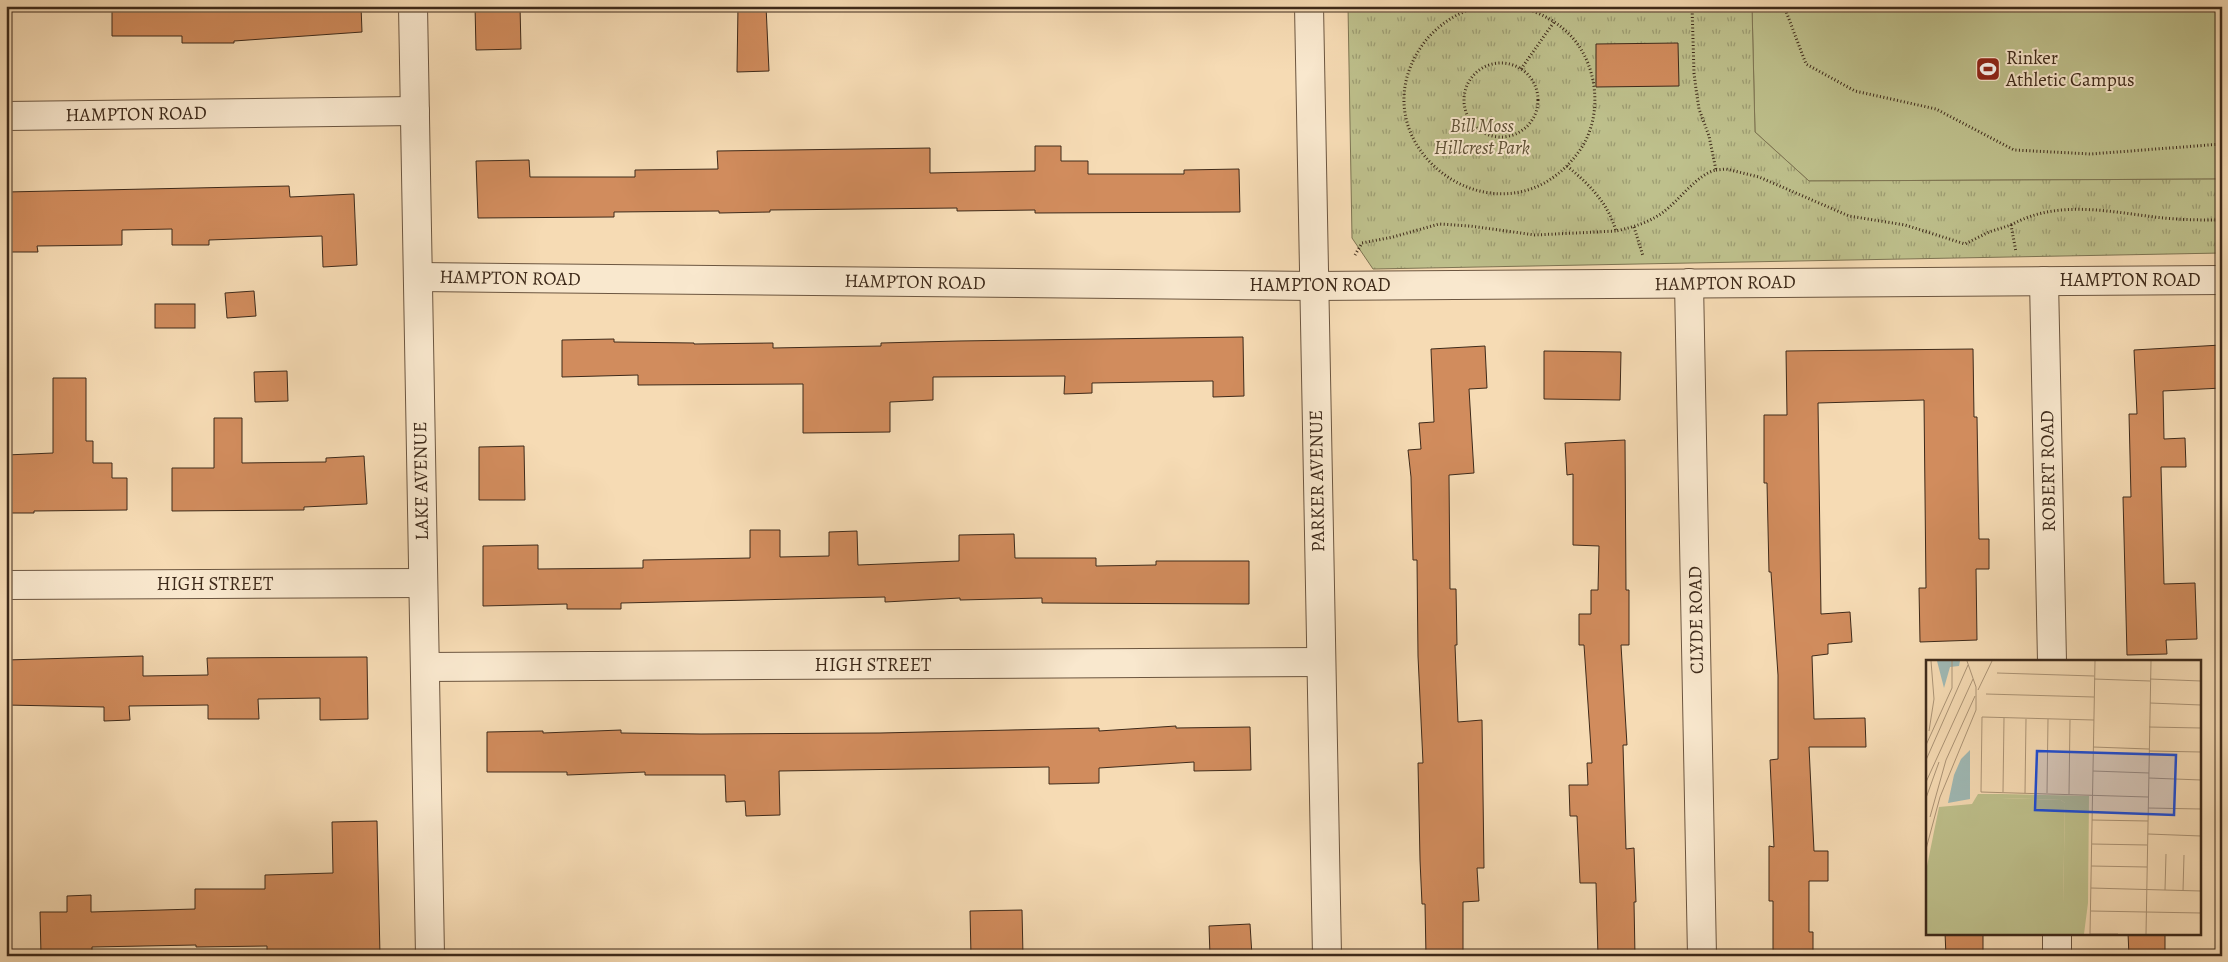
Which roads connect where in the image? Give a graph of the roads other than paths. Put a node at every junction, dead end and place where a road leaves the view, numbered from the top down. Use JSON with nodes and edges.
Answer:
{"nodes":[{"id":1,"x":413,"y":6,"type":"edge"},
{"id":2,"x":1309,"y":6,"type":"edge"},
{"id":3,"x":415,"y":111,"type":"junction"},
{"id":4,"x":6,"y":116,"type":"edge"},
{"id":5,"x":418,"y":277,"type":"junction"},
{"id":6,"x":2222,"y":280,"type":"edge"},
{"id":7,"x":2044,"y":281,"type":"junction"},
{"id":8,"x":1689,"y":284,"type":"junction"},
{"id":9,"x":1313,"y":286,"type":"junction"},
{"id":10,"x":423,"y":583,"type":"junction"},
{"id":11,"x":6,"y":585,"type":"edge"},
{"id":12,"x":2052,"y":660,"type":"edge"},
{"id":13,"x":1321,"y":662,"type":"junction"},
{"id":14,"x":425,"y":667,"type":"junction"},
{"id":15,"x":2057,"y":934,"type":"edge"},
{"id":16,"x":430,"y":956,"type":"edge"},
{"id":17,"x":1326,"y":956,"type":"edge"},
{"id":18,"x":1702,"y":956,"type":"edge"},
{"id":19,"x":2057,"y":956,"type":"edge"}],
"edges":[{"from":1,"to":3,"type":"street","name":"LAKE AVENUE"},
{"from":2,"to":9,"type":"street","name":"PARKER AVENUE"},
{"from":3,"to":4,"type":"street","name":"HAMPTON ROAD"},
{"from":3,"to":5,"type":"street","name":"LAKE AVENUE"},
{"from":5,"to":9,"type":"street","name":"HAMPTON ROAD"},
{"from":5,"to":10,"type":"street","name":"LAKE AVENUE"},
{"from":6,"to":7,"type":"street","name":"HAMPTON ROAD"},
{"from":7,"to":8,"type":"street","name":"HAMPTON ROAD"},
{"from":7,"to":12,"type":"street","name":"ROBERT ROAD"},
{"from":8,"to":9,"type":"street","name":"HAMPTON ROAD"},
{"from":8,"to":18,"type":"street","name":"CLYDE ROAD"},
{"from":9,"to":13,"type":"street","name":"PARKER AVENUE"},
{"from":10,"to":11,"type":"street","name":"HIGH STREET"},
{"from":10,"to":14,"type":"street","name":"LAKE AVENUE"},
{"from":13,"to":14,"type":"street","name":"HIGH STREET"},
{"from":13,"to":17,"type":"street","name":"PARKER AVENUE"},
{"from":14,"to":16,"type":"street","name":"LAKE AVENUE"},
{"from":15,"to":19,"type":"street"}]}
